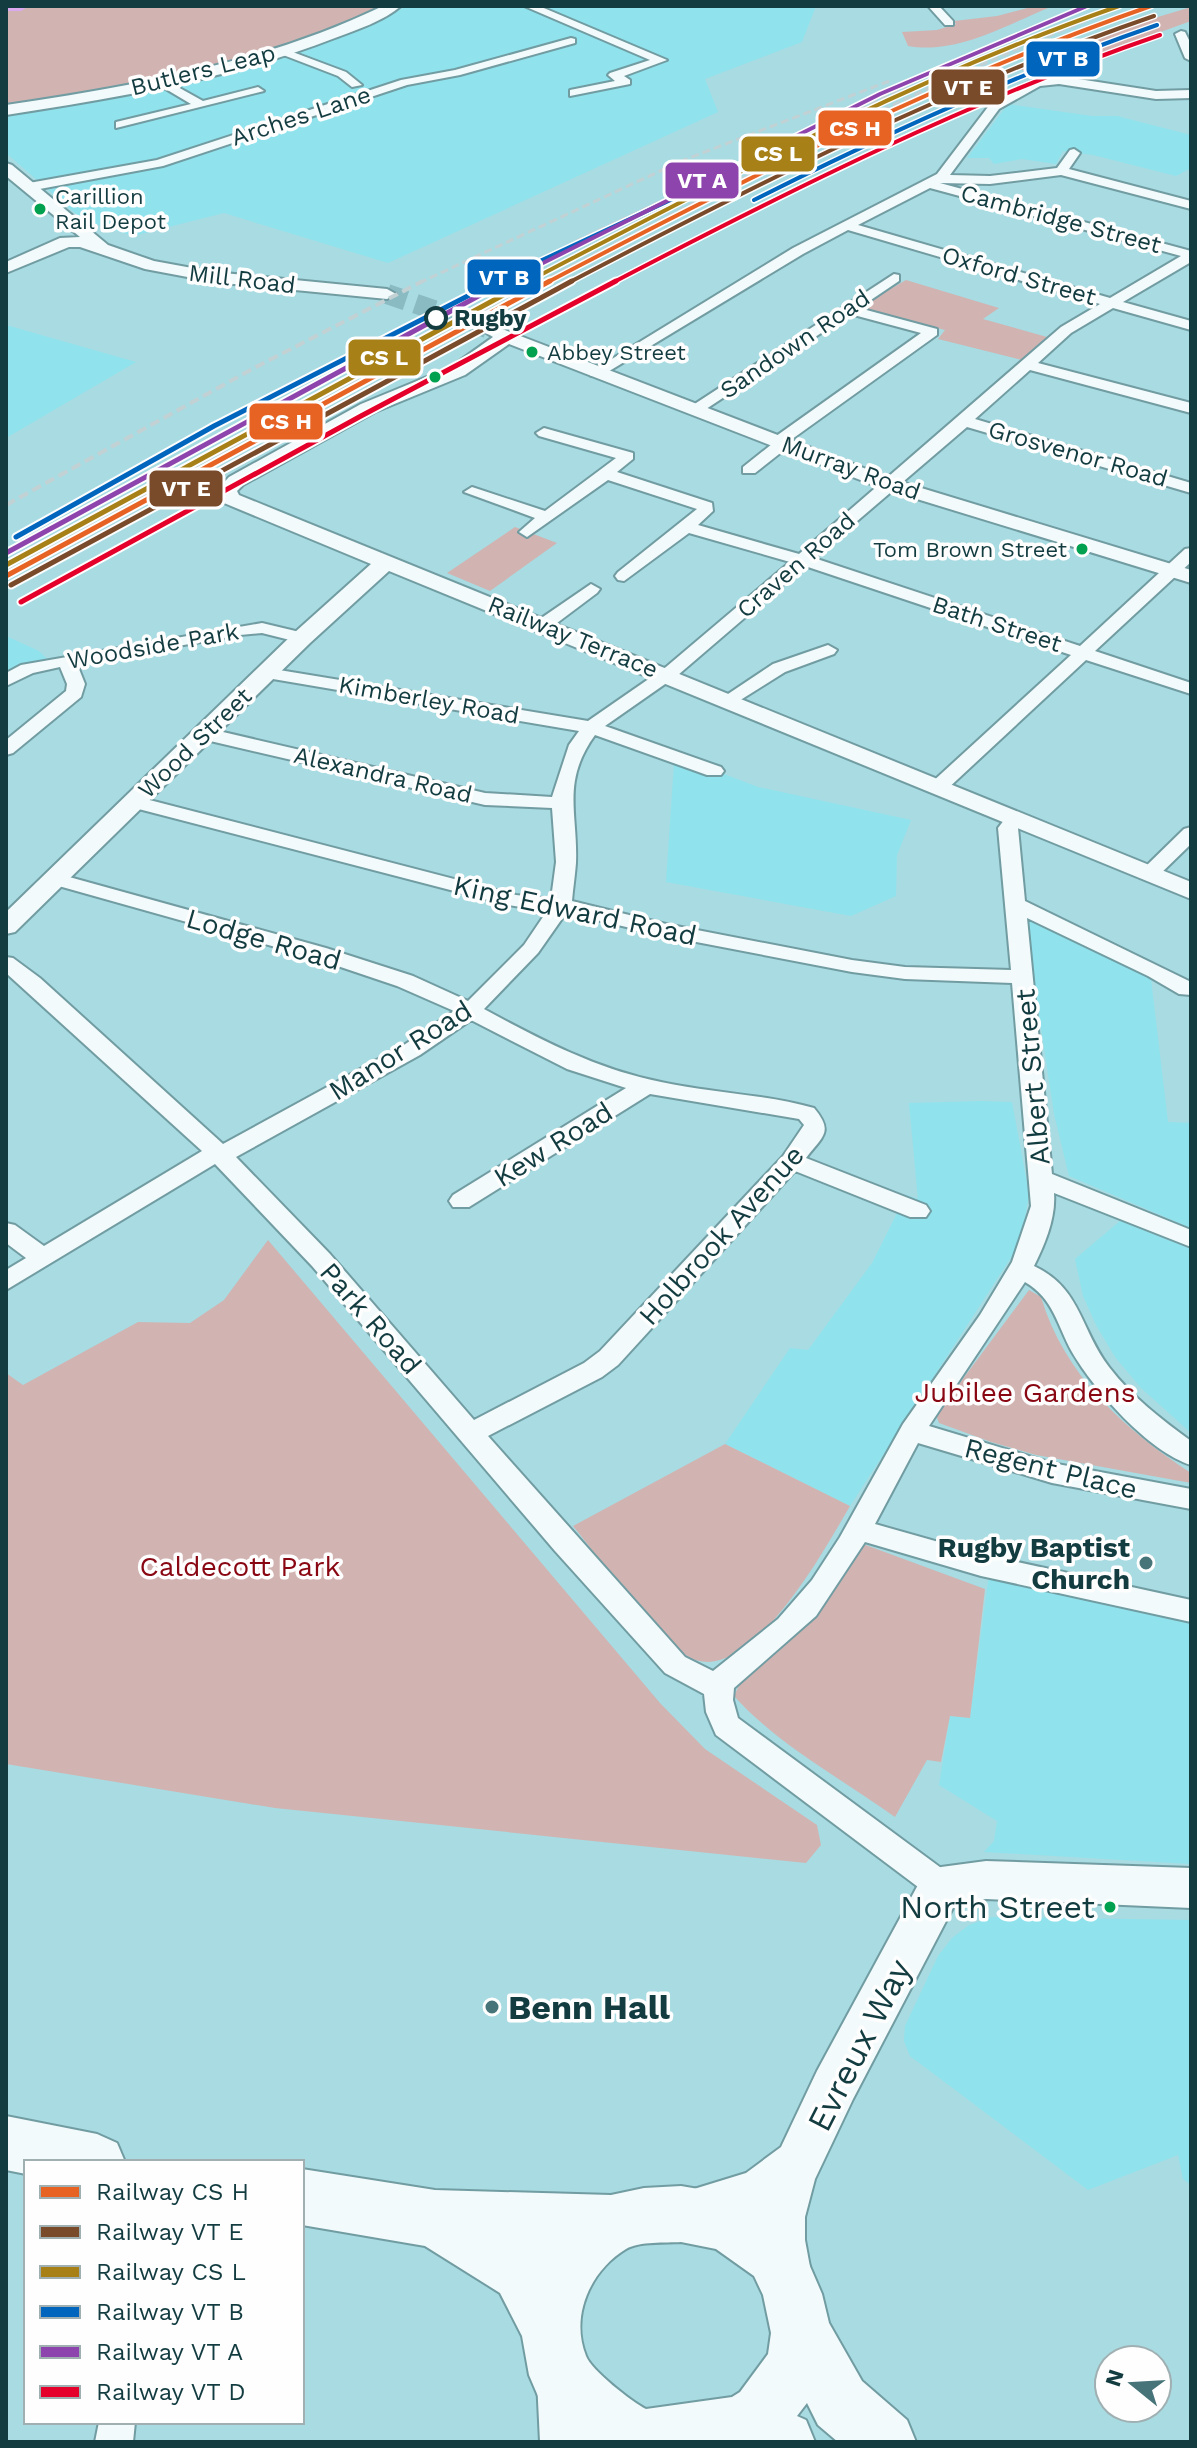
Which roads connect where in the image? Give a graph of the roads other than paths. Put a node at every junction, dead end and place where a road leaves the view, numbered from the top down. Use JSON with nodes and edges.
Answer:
{"nodes":[{"id":1,"x":394,"y":6,"type":"edge"},
{"id":2,"x":529,"y":6,"type":"edge"},
{"id":3,"x":933,"y":6,"type":"edge"},
{"id":4,"x":949,"y":23,"type":"dead end"},
{"id":5,"x":1181,"y":34,"type":"dead end"},
{"id":6,"x":571,"y":41,"type":"dead end"},
{"id":7,"x":282,"y":51,"type":"junction"},
{"id":8,"x":1191,"y":58,"type":"edge"},
{"id":9,"x":361,"y":70,"type":"dead end"},
{"id":10,"x":342,"y":74,"type":"junction"},
{"id":11,"x":163,"y":83,"type":"junction"},
{"id":12,"x":356,"y":85,"type":"dead end"},
{"id":13,"x":258,"y":91,"type":"dead end"},
{"id":14,"x":574,"y":93,"type":"dead end"},
{"id":15,"x":1191,"y":94,"type":"edge"},
{"id":16,"x":201,"y":105,"type":"junction"},
{"id":17,"x":6,"y":110,"type":"edge"},
{"id":18,"x":120,"y":125,"type":"dead end"},
{"id":19,"x":1074,"y":153,"type":"dead end"},
{"id":20,"x":1061,"y":171,"type":"junction"},
{"id":21,"x":14,"y":177,"type":"edge"},
{"id":22,"x":936,"y":181,"type":"junction"},
{"id":23,"x":1191,"y":205,"type":"edge"},
{"id":24,"x":847,"y":226,"type":"junction"},
{"id":25,"x":73,"y":232,"type":"junction"},
{"id":26,"x":1191,"y":255,"type":"edge"},
{"id":27,"x":6,"y":266,"type":"edge"},
{"id":28,"x":894,"y":278,"type":"dead end"},
{"id":29,"x":387,"y":294,"type":"tunnel mouth"},
{"id":30,"x":1111,"y":303,"type":"junction"},
{"id":31,"x":848,"y":309,"type":"junction"},
{"id":32,"x":1191,"y":326,"type":"edge"},
{"id":33,"x":487,"y":328,"type":"tunnel mouth"},
{"id":34,"x":517,"y":341,"type":"junction"},
{"id":35,"x":1026,"y":364,"type":"junction"},
{"id":36,"x":596,"y":373,"type":"junction"},
{"id":37,"x":1191,"y":408,"type":"edge"},
{"id":38,"x":695,"y":410,"type":"junction"},
{"id":39,"x":964,"y":421,"type":"junction"},
{"id":40,"x":544,"y":433,"type":"dead end"},
{"id":41,"x":780,"y":443,"type":"junction"},
{"id":42,"x":750,"y":464,"type":"dead end"},
{"id":43,"x":606,"y":474,"type":"junction"},
{"id":44,"x":888,"y":484,"type":"junction"},
{"id":45,"x":1191,"y":488,"type":"edge"},
{"id":46,"x":472,"y":492,"type":"dead end"},
{"id":47,"x":547,"y":517,"type":"junction"},
{"id":48,"x":686,"y":527,"type":"junction"},
{"id":49,"x":527,"y":532,"type":"dead end"},
{"id":50,"x":1191,"y":553,"type":"edge"},
{"id":51,"x":803,"y":560,"type":"junction"},
{"id":52,"x":386,"y":562,"type":"junction"},
{"id":53,"x":1182,"y":574,"type":"edge"},
{"id":54,"x":624,"y":576,"type":"dead end"},
{"id":55,"x":588,"y":597,"type":"dead end"},
{"id":56,"x":543,"y":625,"type":"junction"},
{"id":57,"x":302,"y":638,"type":"junction"},
{"id":58,"x":1082,"y":651,"type":"junction"},
{"id":59,"x":828,"y":655,"type":"dead end"},
{"id":60,"x":67,"y":662,"type":"junction"},
{"id":61,"x":267,"y":673,"type":"junction"},
{"id":62,"x":667,"y":676,"type":"junction"},
{"id":63,"x":6,"y":681,"type":"edge"},
{"id":64,"x":1191,"y":689,"type":"edge"},
{"id":65,"x":728,"y":700,"type":"junction"},
{"id":66,"x":591,"y":727,"type":"junction"},
{"id":67,"x":206,"y":734,"type":"junction"},
{"id":68,"x":10,"y":756,"type":"edge"},
{"id":69,"x":714,"y":771,"type":"dead end"},
{"id":70,"x":937,"y":788,"type":"junction"},
{"id":71,"x":134,"y":802,"type":"junction"},
{"id":72,"x":561,"y":803,"type":"junction"},
{"id":73,"x":1015,"y":819,"type":"junction"},
{"id":74,"x":1191,"y":833,"type":"edge"},
{"id":75,"x":1149,"y":874,"type":"junction"},
{"id":76,"x":55,"y":879,"type":"junction"},
{"id":77,"x":1191,"y":891,"type":"edge"},
{"id":78,"x":561,"y":905,"type":"junction"},
{"id":79,"x":1016,"y":905,"type":"junction"},
{"id":80,"x":6,"y":926,"type":"edge"},
{"id":81,"x":6,"y":963,"type":"edge"},
{"id":82,"x":1023,"y":977,"type":"junction"},
{"id":83,"x":1187,"y":989,"type":"dead end"},
{"id":84,"x":470,"y":1010,"type":"junction"},
{"id":85,"x":645,"y":1087,"type":"junction"},
{"id":86,"x":219,"y":1154,"type":"junction"},
{"id":87,"x":791,"y":1161,"type":"junction"},
{"id":88,"x":1039,"y":1178,"type":"junction"},
{"id":89,"x":461,"y":1201,"type":"dead end"},
{"id":90,"x":918,"y":1211,"type":"dead end"},
{"id":91,"x":6,"y":1231,"type":"edge"},
{"id":92,"x":1191,"y":1239,"type":"edge"},
{"id":93,"x":42,"y":1257,"type":"junction"},
{"id":94,"x":1020,"y":1270,"type":"junction"},
{"id":95,"x":6,"y":1281,"type":"edge"},
{"id":96,"x":912,"y":1431,"type":"junction"},
{"id":97,"x":471,"y":1433,"type":"junction"},
{"id":98,"x":1191,"y":1455,"type":"edge"},
{"id":99,"x":1191,"y":1499,"type":"edge"},
{"id":100,"x":857,"y":1529,"type":"junction"},
{"id":101,"x":1191,"y":1611,"type":"edge"},
{"id":102,"x":718,"y":1688,"type":"junction"},
{"id":103,"x":941,"y":1886,"type":"junction"},
{"id":104,"x":1191,"y":1888,"type":"edge"},
{"id":105,"x":6,"y":2143,"type":"edge"},
{"id":106,"x":87,"y":2160,"type":"edge"},
{"id":107,"x":799,"y":2161,"type":"junction"},
{"id":108,"x":304,"y":2197,"type":"edge"},
{"id":109,"x":681,"y":2214,"type":"junction"},
{"id":110,"x":435,"y":2219,"type":"junction"},
{"id":111,"x":611,"y":2224,"type":"junction"},
{"id":112,"x":797,"y":2313,"type":"junction"},
{"id":113,"x":555,"y":2352,"type":"junction"},
{"id":114,"x":762,"y":2435,"type":"edge"},
{"id":115,"x":643,"y":2441,"type":"edge"},
{"id":116,"x":563,"y":2442,"type":"edge"},
{"id":117,"x":885,"y":2442,"type":"edge"}],
"edges":[{"from":1,"to":7,"type":"street","name":"Butlers Leap"},
{"from":2,"to":14,"type":"street"},
{"from":3,"to":4,"type":"street"},
{"from":5,"to":8,"type":"street"},
{"from":6,"to":21,"type":"street","name":"Arches Lane"},
{"from":7,"to":10,"type":"street"},
{"from":7,"to":11,"type":"street","name":"Butlers Leap"},
{"from":9,"to":10,"type":"street"},
{"from":10,"to":12,"type":"street"},
{"from":11,"to":16,"type":"street"},
{"from":11,"to":17,"type":"street","name":"Butlers Leap"},
{"from":13,"to":16,"type":"street"},
{"from":15,"to":22,"type":"street"},
{"from":16,"to":18,"type":"street"},
{"from":19,"to":20,"type":"street"},
{"from":20,"to":22,"type":"street"},
{"from":20,"to":23,"type":"street"},
{"from":21,"to":25,"type":"street"},
{"from":22,"to":24,"type":"street"},
{"from":22,"to":26,"type":"street","name":"Cambridge Street"},
{"from":24,"to":30,"type":"street","name":"Oxford Street"},
{"from":24,"to":36,"type":"street"},
{"from":25,"to":27,"type":"street"},
{"from":25,"to":27,"type":"street"},
{"from":25,"to":29,"type":"street","name":"Mill Road"},
{"from":26,"to":30,"type":"street","name":"Craven Road"},
{"from":28,"to":31,"type":"street","name":"Sandown Road"},
{"from":30,"to":32,"type":"street","name":"Oxford Street"},
{"from":30,"to":35,"type":"street","name":"Craven Road"},
{"from":31,"to":38,"type":"street","name":"Sandown Road"},
{"from":31,"to":41,"type":"street"},
{"from":33,"to":34,"type":"street"},
{"from":34,"to":36,"type":"street","name":"Murray Road"},
{"from":34,"to":52,"type":"street","name":"Railway Terrace"},
{"from":35,"to":37,"type":"street"},
{"from":35,"to":39,"type":"street","name":"Craven Road"},
{"from":36,"to":38,"type":"street","name":"Murray Road"},
{"from":38,"to":41,"type":"street","name":"Murray Road"},
{"from":39,"to":44,"type":"street","name":"Craven Road"},
{"from":39,"to":45,"type":"street","name":"Grosvenor Road"},
{"from":40,"to":43,"type":"street"},
{"from":41,"to":42,"type":"street"},
{"from":41,"to":44,"type":"street","name":"Murray Road"},
{"from":43,"to":47,"type":"street"},
{"from":43,"to":48,"type":"street"},
{"from":44,"to":51,"type":"street","name":"Craven Road"},
{"from":44,"to":53,"type":"street","name":"Murray Road"},
{"from":46,"to":47,"type":"street"},
{"from":47,"to":49,"type":"street"},
{"from":48,"to":51,"type":"street","name":"Bath Street"},
{"from":48,"to":54,"type":"street"},
{"from":50,"to":53,"type":"street"},
{"from":51,"to":58,"type":"street","name":"Bath Street"},
{"from":51,"to":62,"type":"street","name":"Craven Road"},
{"from":52,"to":56,"type":"street","name":"Railway Terrace"},
{"from":52,"to":57,"type":"street","name":"Wood Street"},
{"from":53,"to":58,"type":"street"},
{"from":55,"to":56,"type":"street"},
{"from":56,"to":62,"type":"street","name":"Railway Terrace"},
{"from":57,"to":60,"type":"street","name":"Woodside Park"},
{"from":57,"to":61,"type":"street","name":"Wood Street"},
{"from":58,"to":64,"type":"street","name":"Bath Street"},
{"from":58,"to":70,"type":"street"},
{"from":59,"to":65,"type":"street"},
{"from":60,"to":63,"type":"street","name":"Woodside Park"},
{"from":60,"to":68,"type":"street"},
{"from":61,"to":66,"type":"street","name":"Kimberley Road"},
{"from":61,"to":67,"type":"street","name":"Wood Street"},
{"from":62,"to":65,"type":"street","name":"Railway Terrace"},
{"from":62,"to":66,"type":"street","name":"Manor Road"},
{"from":65,"to":70,"type":"street","name":"Railway Terrace"},
{"from":66,"to":69,"type":"street","name":"Kimberley Road"},
{"from":66,"to":72,"type":"street","name":"Manor Road"},
{"from":67,"to":71,"type":"street","name":"Wood Street"},
{"from":67,"to":72,"type":"street","name":"Alexandra Road"},
{"from":70,"to":73,"type":"street","name":"Railway Terrace"},
{"from":71,"to":76,"type":"street","name":"Wood Street"},
{"from":71,"to":78,"type":"street","name":"King Edward Road"},
{"from":72,"to":78,"type":"street","name":"Manor Road"},
{"from":73,"to":75,"type":"street","name":"Railway Terrace"},
{"from":73,"to":79,"type":"street","name":"Albert Street"},
{"from":74,"to":75,"type":"street"},
{"from":75,"to":77,"type":"street","name":"Railway Terrace"},
{"from":76,"to":80,"type":"street","name":"Wood Street"},
{"from":76,"to":84,"type":"street","name":"Lodge Road"},
{"from":78,"to":82,"type":"street","name":"King Edward Road"},
{"from":78,"to":84,"type":"street","name":"Manor Road"},
{"from":79,"to":82,"type":"street","name":"Albert Street"},
{"from":79,"to":83,"type":"street"},
{"from":81,"to":86,"type":"street","name":"Park Road"},
{"from":82,"to":88,"type":"street","name":"Albert Street"},
{"from":84,"to":85,"type":"street","name":"Holbrook Avenue"},
{"from":84,"to":86,"type":"street","name":"Manor Road"},
{"from":85,"to":87,"type":"street","name":"Holbrook Avenue"},
{"from":85,"to":89,"type":"street","name":"Kew Road"},
{"from":86,"to":93,"type":"street","name":"Manor Road"},
{"from":86,"to":97,"type":"street","name":"Park Road"},
{"from":87,"to":90,"type":"street"},
{"from":87,"to":97,"type":"street","name":"Holbrook Avenue"},
{"from":88,"to":92,"type":"street","name":"Albert Street"},
{"from":88,"to":94,"type":"street"},
{"from":91,"to":93,"type":"street"},
{"from":93,"to":95,"type":"street","name":"Manor Road"},
{"from":94,"to":96,"type":"street"},
{"from":94,"to":98,"type":"street"},
{"from":96,"to":99,"type":"street","name":"Regent Place"},
{"from":96,"to":100,"type":"street"},
{"from":97,"to":102,"type":"street","name":"Park Road"},
{"from":100,"to":101,"type":"street"},
{"from":100,"to":102,"type":"street"},
{"from":102,"to":103,"type":"street"},
{"from":103,"to":104,"type":"main road"},
{"from":103,"to":107,"type":"main road","name":"Evreux Way"},
{"from":105,"to":106,"type":"highway"},
{"from":107,"to":109,"type":"main road","name":"Evreux Way"},
{"from":107,"to":112,"type":"main road","name":"Evreux Way"},
{"from":108,"to":110,"type":"highway"},
{"from":109,"to":111,"type":"highway"},
{"from":109,"to":112,"type":"highway"},
{"from":110,"to":111,"type":"highway"},
{"from":110,"to":113,"type":"highway"},
{"from":111,"to":113,"type":"highway"},
{"from":112,"to":114,"type":"highway"},
{"from":112,"to":117,"type":"highway"},
{"from":113,"to":115,"type":"highway"},
{"from":113,"to":116,"type":"street"},
{"from":114,"to":115,"type":"highway"}]}
